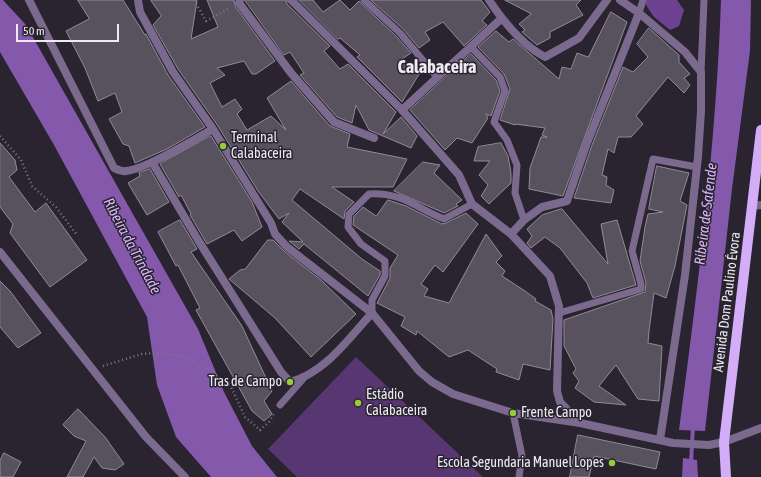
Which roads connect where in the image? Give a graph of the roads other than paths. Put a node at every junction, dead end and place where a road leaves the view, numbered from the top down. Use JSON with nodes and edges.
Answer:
{"nodes":[{"id":1,"x":29,"y":0,"type":"edge"},
{"id":2,"x":138,"y":0,"type":"edge"},
{"id":3,"x":291,"y":0,"type":"edge"},
{"id":4,"x":364,"y":0,"type":"edge"},
{"id":5,"x":488,"y":0,"type":"edge"},
{"id":6,"x":606,"y":0,"type":"edge"},
{"id":7,"x":620,"y":0,"type":"edge"},
{"id":8,"x":643,"y":0,"type":"edge"},
{"id":9,"x":704,"y":0,"type":"edge"},
{"id":10,"x":239,"y":2,"type":"edge"},
{"id":11,"x":639,"y":13,"type":"junction"},
{"id":12,"x":502,"y":18,"type":"junction"},
{"id":13,"x":471,"y":47,"type":"junction"},
{"id":14,"x":701,"y":72,"type":"junction"},
{"id":15,"x":437,"y":77,"type":"junction"},
{"id":16,"x":402,"y":110,"type":"junction"},
{"id":17,"x":213,"y":129,"type":"junction"},
{"id":18,"x":761,"y":130,"type":"edge"},
{"id":19,"x":374,"y":138,"type":"dead end"},
{"id":20,"x":152,"y":162,"type":"junction"},
{"id":21,"x":697,"y":167,"type":"junction"},
{"id":22,"x":472,"y":204,"type":"junction"},
{"id":23,"x":756,"y":206,"type":"edge"},
{"id":24,"x":524,"y":220,"type":"junction"},
{"id":25,"x":511,"y":234,"type":"junction"},
{"id":26,"x":0,"y":252,"type":"edge"},
{"id":27,"x":372,"y":312,"type":"junction"},
{"id":28,"x":559,"y":313,"type":"junction"},
{"id":29,"x":303,"y":379,"type":"junction"},
{"id":30,"x":280,"y":404,"type":"road end"},
{"id":31,"x":513,"y":413,"type":"junction"},
{"id":32,"x":580,"y":423,"type":"junction"},
{"id":33,"x":761,"y":428,"type":"edge"},
{"id":34,"x":660,"y":440,"type":"junction"},
{"id":35,"x":724,"y":442,"type":"junction"},
{"id":36,"x":186,"y":477,"type":"edge"},
{"id":37,"x":519,"y":477,"type":"edge"},
{"id":38,"x":726,"y":477,"type":"edge"}],
"edges":[{"from":1,"to":20,"type":"street"},
{"from":2,"to":17,"type":"street"},
{"from":3,"to":16,"type":"street"},
{"from":4,"to":15,"type":"lane"},
{"from":5,"to":12,"type":"street"},
{"from":6,"to":12,"type":"street"},
{"from":7,"to":11,"type":"street"},
{"from":8,"to":11,"type":"lane"},
{"from":9,"to":14,"type":"lane"},
{"from":10,"to":19,"type":"street"},
{"from":11,"to":14,"type":"street"},
{"from":11,"to":24,"type":"street"},
{"from":12,"to":13,"type":"street"},
{"from":13,"to":15,"type":"street"},
{"from":13,"to":24,"type":"lane"},
{"from":14,"to":21,"type":"street"},
{"from":15,"to":16,"type":"street"},
{"from":16,"to":22,"type":"street"},
{"from":17,"to":20,"type":"street"},
{"from":17,"to":27,"type":"street"},
{"from":18,"to":23,"type":"main road","name":"Avenida Dom Paulino Évora"},
{"from":20,"to":29,"type":"street"},
{"from":21,"to":28,"type":"lane"},
{"from":21,"to":34,"type":"street"},
{"from":22,"to":25,"type":"street"},
{"from":22,"to":27,"type":"lane"},
{"from":23,"to":35,"type":"main road","name":"Avenida Dom Paulino Évora"},
{"from":24,"to":25,"type":"street"},
{"from":25,"to":28,"type":"street"},
{"from":26,"to":36,"type":"street"},
{"from":27,"to":29,"type":"street"},
{"from":27,"to":31,"type":"street"},
{"from":28,"to":32,"type":"street"},
{"from":29,"to":30,"type":"lane"},
{"from":31,"to":32,"type":"street"},
{"from":31,"to":37,"type":"lane"},
{"from":32,"to":34,"type":"street"},
{"from":33,"to":35,"type":"street"},
{"from":34,"to":35,"type":"street"},
{"from":35,"to":38,"type":"main road","name":"Avenida Dom Paulino Évora"}]}
